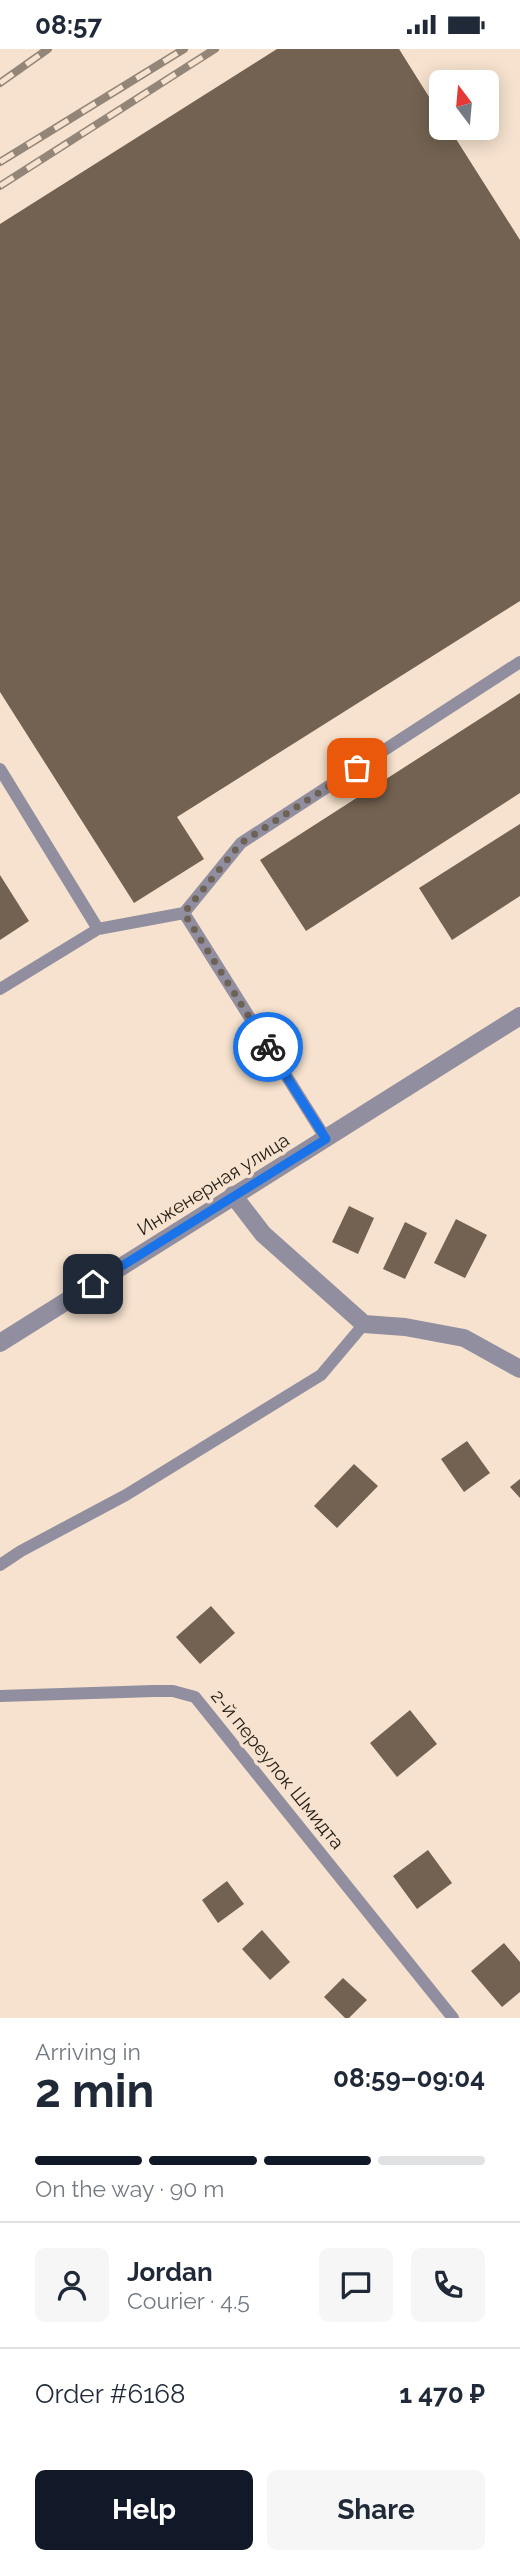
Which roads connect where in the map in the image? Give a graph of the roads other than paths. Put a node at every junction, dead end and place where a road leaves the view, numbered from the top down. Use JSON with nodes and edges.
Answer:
{"nodes":[{"id":1,"x":520,"y":662,"type":"edge"},
{"id":2,"x":0,"y":769,"type":"edge"},
{"id":3,"x":184,"y":913,"type":"junction"},
{"id":4,"x":98,"y":929,"type":"junction"},
{"id":5,"x":0,"y":989,"type":"edge"},
{"id":6,"x":520,"y":1016,"type":"edge"},
{"id":7,"x":326,"y":1139,"type":"junction"},
{"id":8,"x":233,"y":1195,"type":"junction"},
{"id":9,"x":364,"y":1324,"type":"junction"},
{"id":10,"x":0,"y":1343,"type":"edge"},
{"id":11,"x":520,"y":1369,"type":"edge"},
{"id":12,"x":0,"y":1565,"type":"edge"},
{"id":13,"x":0,"y":1696,"type":"edge"},
{"id":14,"x":453,"y":2018,"type":"edge"}],
"edges":[{"from":1,"to":3,"type":"lane"},
{"from":2,"to":4,"type":"lane"},
{"from":3,"to":4,"type":"lane"},
{"from":3,"to":7,"type":"lane"},
{"from":4,"to":5,"type":"lane"},
{"from":6,"to":7,"type":"street","name":"Инженерная улица"},
{"from":7,"to":8,"type":"street","name":"Инженерная улица"},
{"from":8,"to":9,"type":"street"},
{"from":8,"to":10,"type":"street","name":"Инженерная улица"},
{"from":9,"to":11,"type":"street"},
{"from":9,"to":12,"type":"lane"},
{"from":13,"to":14,"type":"lane","name":"2-й переулок Шмидта"}]}
